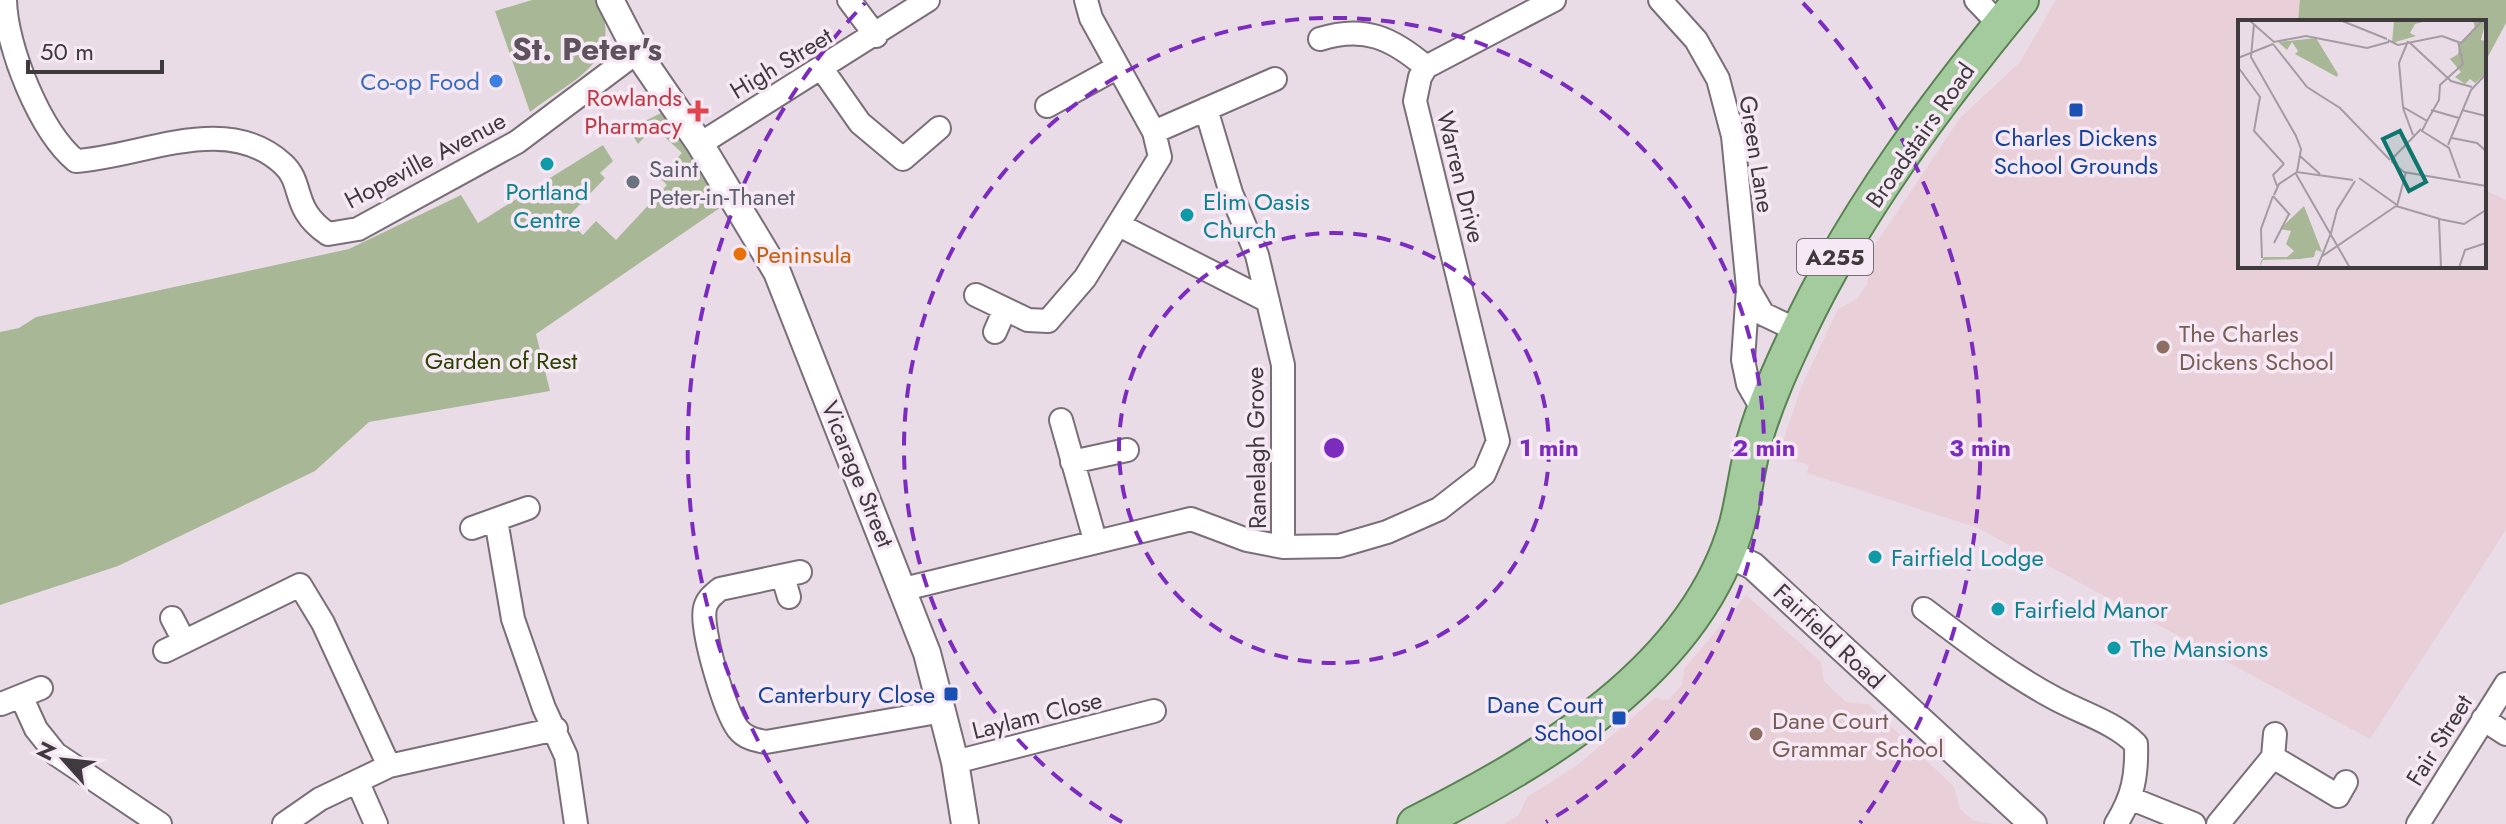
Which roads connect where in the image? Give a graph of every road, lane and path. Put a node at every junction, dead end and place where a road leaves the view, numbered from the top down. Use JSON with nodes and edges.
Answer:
{"nodes":[{"id":1,"x":5,"y":0,"type":"edge"},
{"id":2,"x":610,"y":0,"type":"edge"},
{"id":3,"x":849,"y":0,"type":"edge"},
{"id":4,"x":928,"y":0,"type":"edge"},
{"id":5,"x":1086,"y":0,"type":"edge"},
{"id":6,"x":1554,"y":0,"type":"edge"},
{"id":7,"x":1660,"y":0,"type":"edge"},
{"id":8,"x":1976,"y":0,"type":"edge"},
{"id":9,"x":2010,"y":12,"type":"edge"},
{"id":10,"x":876,"y":36,"type":"junction"},
{"id":11,"x":1320,"y":39,"type":"dead end"},
{"id":12,"x":637,"y":52,"type":"junction"},
{"id":13,"x":1118,"y":67,"type":"junction"},
{"id":14,"x":1426,"y":67,"type":"junction"},
{"id":15,"x":822,"y":69,"type":"junction"},
{"id":16,"x":1275,"y":79,"type":"dead end"},
{"id":17,"x":1047,"y":106,"type":"dead end"},
{"id":18,"x":1206,"y":109,"type":"junction"},
{"id":19,"x":939,"y":128,"type":"dead end"},
{"id":20,"x":1154,"y":132,"type":"junction"},
{"id":21,"x":700,"y":144,"type":"junction"},
{"id":22,"x":1119,"y":225,"type":"junction"},
{"id":23,"x":1748,"y":288,"type":"junction"},
{"id":24,"x":976,"y":295,"type":"dead end"},
{"id":25,"x":1268,"y":301,"type":"junction"},
{"id":26,"x":1005,"y":309,"type":"junction"},
{"id":27,"x":1763,"y":314,"type":"junction"},
{"id":28,"x":1799,"y":331,"type":"junction"},
{"id":29,"x":995,"y":332,"type":"dead end"},
{"id":30,"x":1742,"y":341,"type":"junction"},
{"id":31,"x":1764,"y":412,"type":"junction"},
{"id":32,"x":1061,"y":420,"type":"dead end"},
{"id":33,"x":1127,"y":450,"type":"dead end"},
{"id":34,"x":1072,"y":462,"type":"junction"},
{"id":35,"x":528,"y":508,"type":"dead end"},
{"id":36,"x":496,"y":520,"type":"junction"},
{"id":37,"x":472,"y":528,"type":"dead end"},
{"id":38,"x":1095,"y":540,"type":"junction"},
{"id":39,"x":1283,"y":547,"type":"junction"},
{"id":40,"x":1726,"y":553,"type":"junction"},
{"id":41,"x":791,"y":582,"type":"dead end"},
{"id":42,"x":904,"y":589,"type":"junction"},
{"id":43,"x":1924,"y":609,"type":"dead end"},
{"id":44,"x":172,"y":618,"type":"dead end"},
{"id":45,"x":2506,"y":684,"type":"edge"},
{"id":46,"x":21,"y":696,"type":"edge"},
{"id":47,"x":943,"y":711,"type":"junction"},
{"id":48,"x":1154,"y":711,"type":"dead end"},
{"id":49,"x":2483,"y":719,"type":"junction"},
{"id":50,"x":556,"y":729,"type":"junction"},
{"id":51,"x":2275,"y":734,"type":"dead end"},
{"id":52,"x":2506,"y":734,"type":"edge"},
{"id":53,"x":2273,"y":757,"type":"junction"},
{"id":54,"x":955,"y":762,"type":"junction"},
{"id":55,"x":389,"y":766,"type":"junction"},
{"id":56,"x":2346,"y":782,"type":"dead end"},
{"id":57,"x":358,"y":783,"type":"junction"},
{"id":58,"x":2132,"y":799,"type":"junction"},
{"id":59,"x":160,"y":824,"type":"edge"},
{"id":60,"x":284,"y":824,"type":"edge"},
{"id":61,"x":376,"y":824,"type":"edge"},
{"id":62,"x":576,"y":824,"type":"edge"},
{"id":63,"x":965,"y":824,"type":"edge"},
{"id":64,"x":1415,"y":824,"type":"edge"},
{"id":65,"x":2033,"y":824,"type":"edge"},
{"id":66,"x":2116,"y":824,"type":"edge"},
{"id":67,"x":2194,"y":824,"type":"edge"},
{"id":68,"x":2218,"y":824,"type":"edge"},
{"id":69,"x":2418,"y":824,"type":"edge"}],
"edges":[{"from":1,"to":12,"type":"street","name":"Hopeville Avenue"},
{"from":2,"to":12,"type":"street","name":"Vicarage Street"},
{"from":3,"to":10,"type":"street"},
{"from":4,"to":10,"type":"street","name":"High Street"},
{"from":5,"to":13,"type":"street"},
{"from":6,"to":14,"type":"street"},
{"from":7,"to":23,"type":"street","name":"Green Lane"},
{"from":8,"to":9,"type":"street"},
{"from":9,"to":28,"type":"main road","name":"Broadstairs Road","number":"A255"},
{"from":10,"to":15,"type":"street","name":"High Street"},
{"from":11,"to":14,"type":"street"},
{"from":12,"to":21,"type":"street","name":"Vicarage Street"},
{"from":13,"to":17,"type":"street"},
{"from":13,"to":20,"type":"street"},
{"from":14,"to":39,"type":"street","name":"Warren Drive"},
{"from":15,"to":19,"type":"street"},
{"from":15,"to":21,"type":"street","name":"High Street"},
{"from":16,"to":18,"type":"street"},
{"from":18,"to":20,"type":"street"},
{"from":18,"to":25,"type":"street","name":"Ranelagh Grove"},
{"from":20,"to":22,"type":"street"},
{"from":21,"to":42,"type":"street","name":"Vicarage Street"},
{"from":22,"to":25,"type":"street"},
{"from":22,"to":26,"type":"street"},
{"from":23,"to":27,"type":"street","name":"Green Lane"},
{"from":23,"to":30,"type":"street","name":"Green Lane"},
{"from":24,"to":26,"type":"street"},
{"from":25,"to":39,"type":"street","name":"Ranelagh Grove"},
{"from":26,"to":29,"type":"street"},
{"from":27,"to":28,"type":"street"},
{"from":27,"to":30,"type":"street"},
{"from":28,"to":31,"type":"main road","name":"Broadstairs Road","number":"A255"},
{"from":30,"to":31,"type":"street","name":"Green Lane"},
{"from":31,"to":40,"type":"main road","name":"Broadstairs Road","number":"A255"},
{"from":32,"to":34,"type":"street"},
{"from":33,"to":34,"type":"street"},
{"from":34,"to":38,"type":"street"},
{"from":35,"to":36,"type":"street"},
{"from":36,"to":37,"type":"street"},
{"from":36,"to":50,"type":"street"},
{"from":38,"to":39,"type":"street"},
{"from":38,"to":42,"type":"street"},
{"from":40,"to":64,"type":"main road","name":"Broadstairs Road","number":"A255"},
{"from":40,"to":65,"type":"street","name":"Fairfield Road"},
{"from":41,"to":47,"type":"street"},
{"from":42,"to":47,"type":"street","name":"Vicarage Street"},
{"from":43,"to":58,"type":"street"},
{"from":44,"to":55,"type":"street"},
{"from":45,"to":49,"type":"street","name":"Fair Street"},
{"from":46,"to":59,"type":"street"},
{"from":47,"to":54,"type":"street","name":"Vicarage Street"},
{"from":48,"to":54,"type":"street","name":"Laylam Close"},
{"from":49,"to":52,"type":"street"},
{"from":49,"to":69,"type":"street","name":"Fair Street"},
{"from":50,"to":55,"type":"street"},
{"from":50,"to":62,"type":"street"},
{"from":51,"to":53,"type":"street"},
{"from":53,"to":56,"type":"street"},
{"from":53,"to":68,"type":"street"},
{"from":54,"to":63,"type":"street","name":"Vicarage Street"},
{"from":55,"to":57,"type":"street"},
{"from":57,"to":60,"type":"street"},
{"from":57,"to":61,"type":"street"},
{"from":58,"to":66,"type":"street"},
{"from":58,"to":67,"type":"street"}]}
